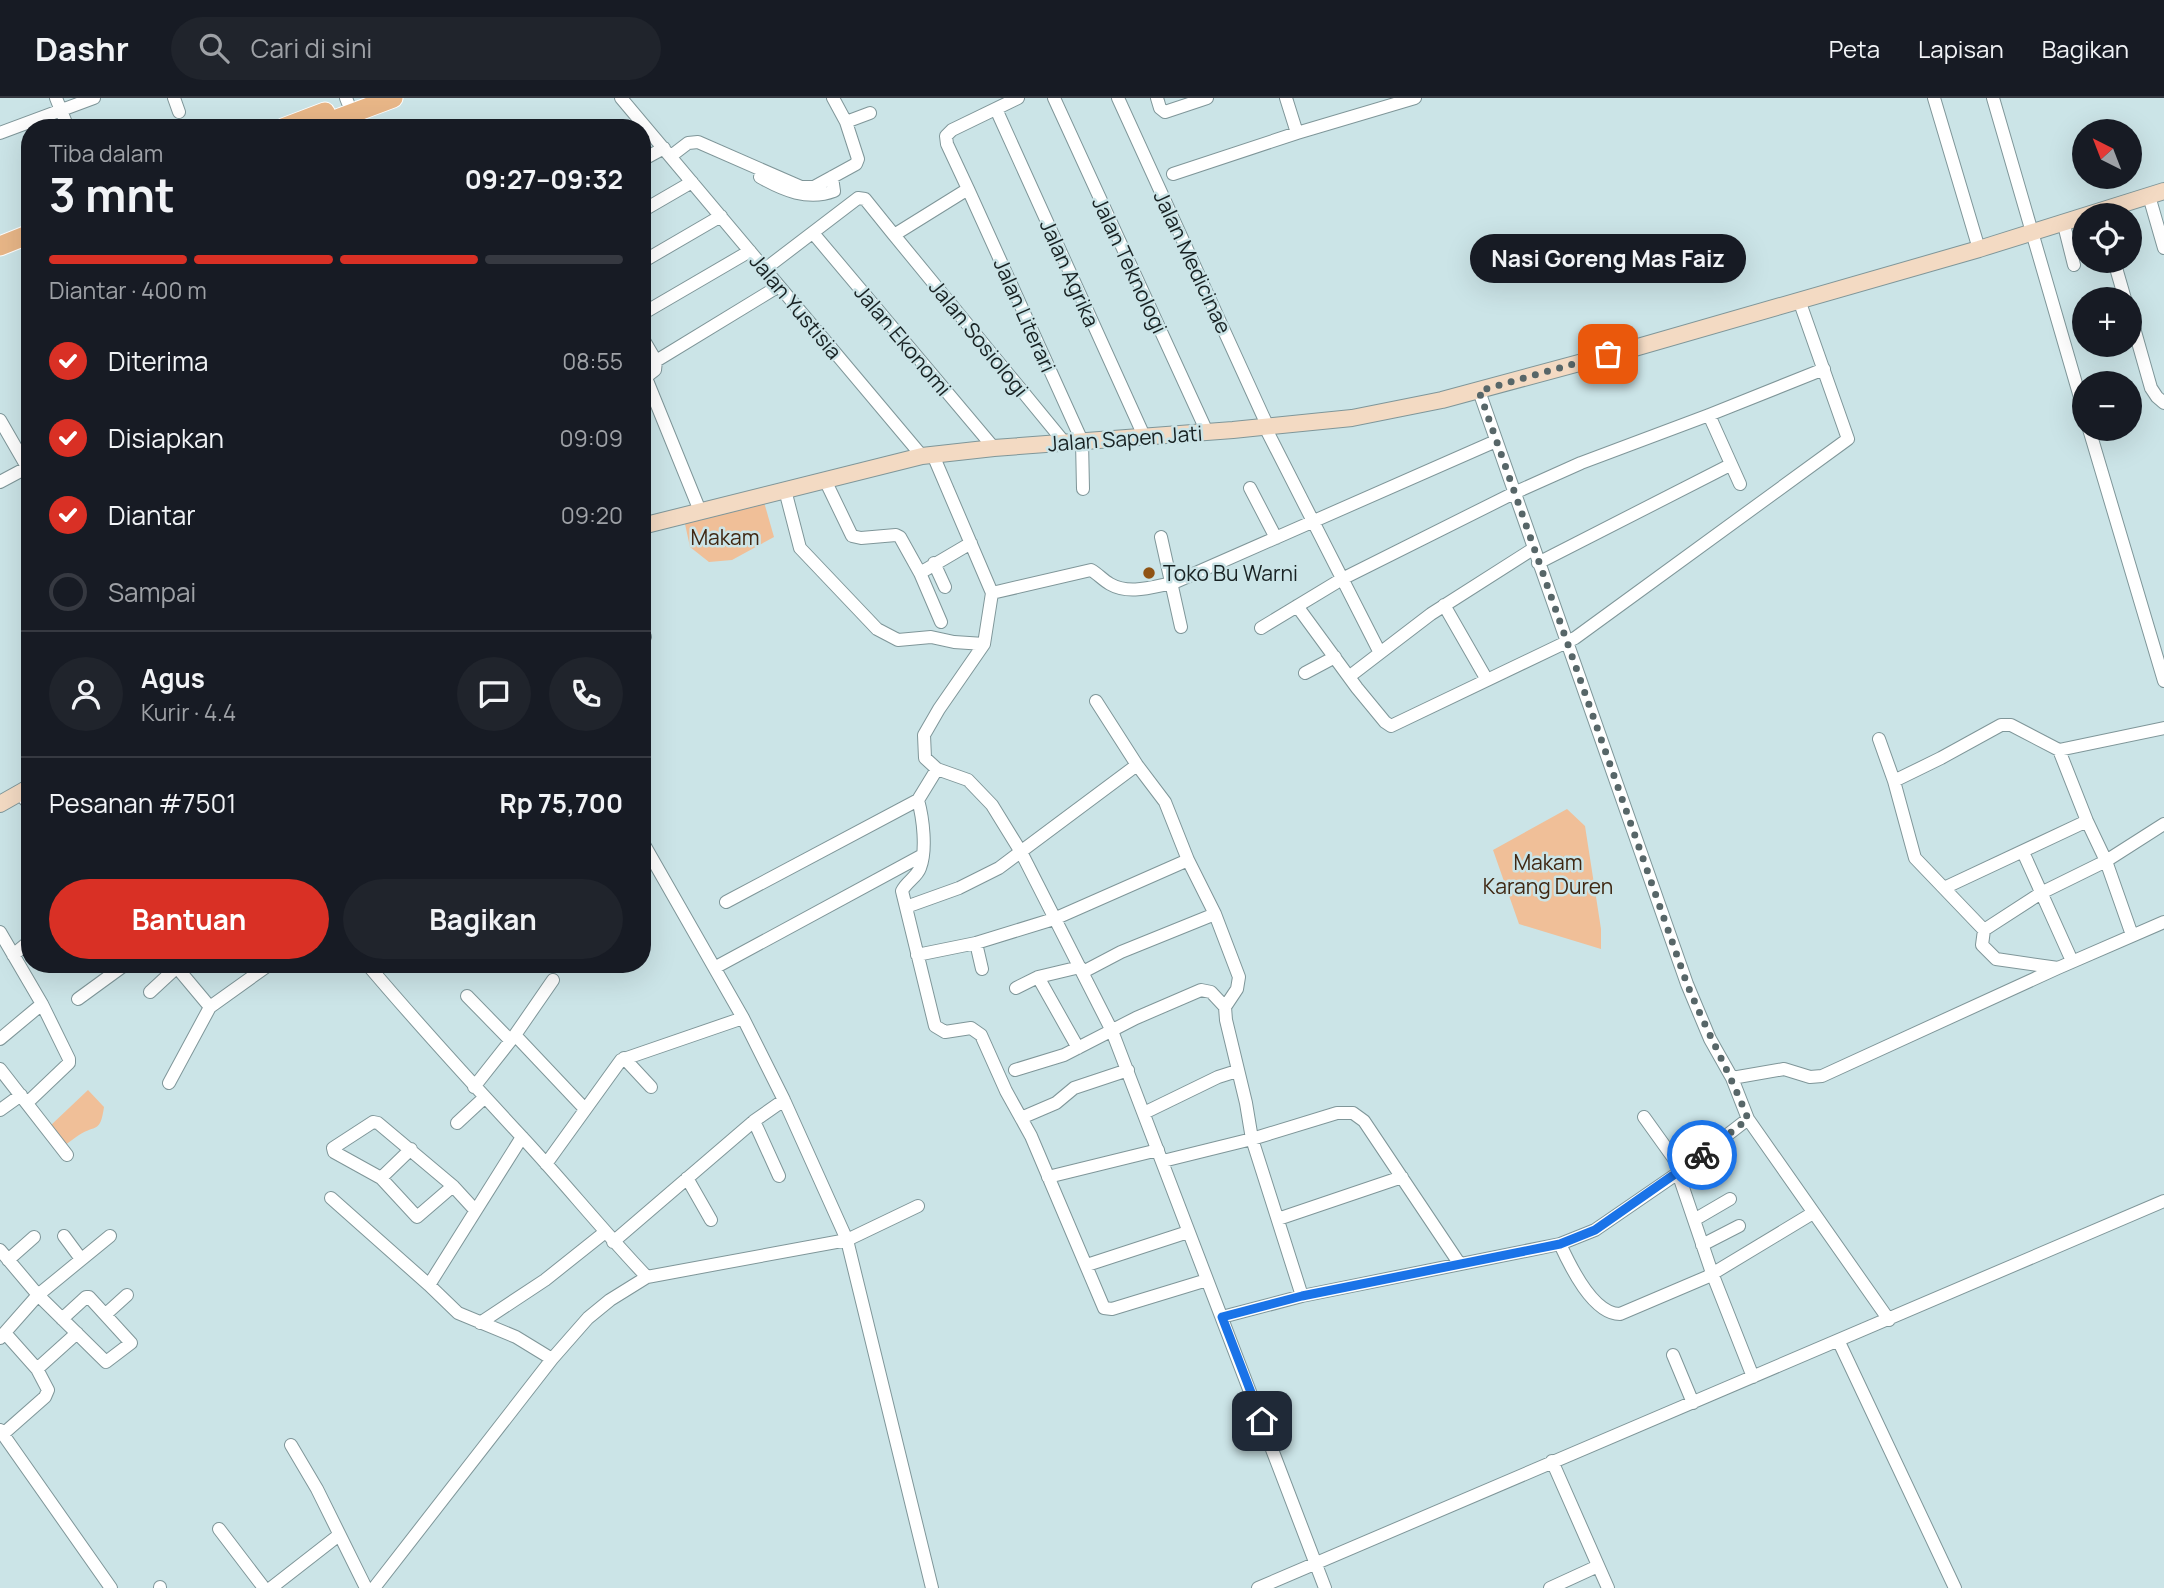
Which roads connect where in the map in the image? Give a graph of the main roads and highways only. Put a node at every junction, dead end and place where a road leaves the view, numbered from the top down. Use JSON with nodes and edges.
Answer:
{"nodes":[{"id":1,"x":393,"y":98,"type":"edge"},
{"id":2,"x":353,"y":100,"type":"edge"},
{"id":3,"x":306,"y":119,"type":"edge"},
{"id":4,"x":337,"y":119,"type":"edge"},
{"id":5,"x":21,"y":230,"type":"edge"},
{"id":6,"x":21,"y":236,"type":"edge"},
{"id":7,"x":0,"y":241,"type":"edge"}],
"edges":[{"from":1,"to":4,"type":"main road"},
{"from":2,"to":3,"type":"main road"},
{"from":5,"to":7,"type":"main road"},
{"from":6,"to":7,"type":"main road"}]}
